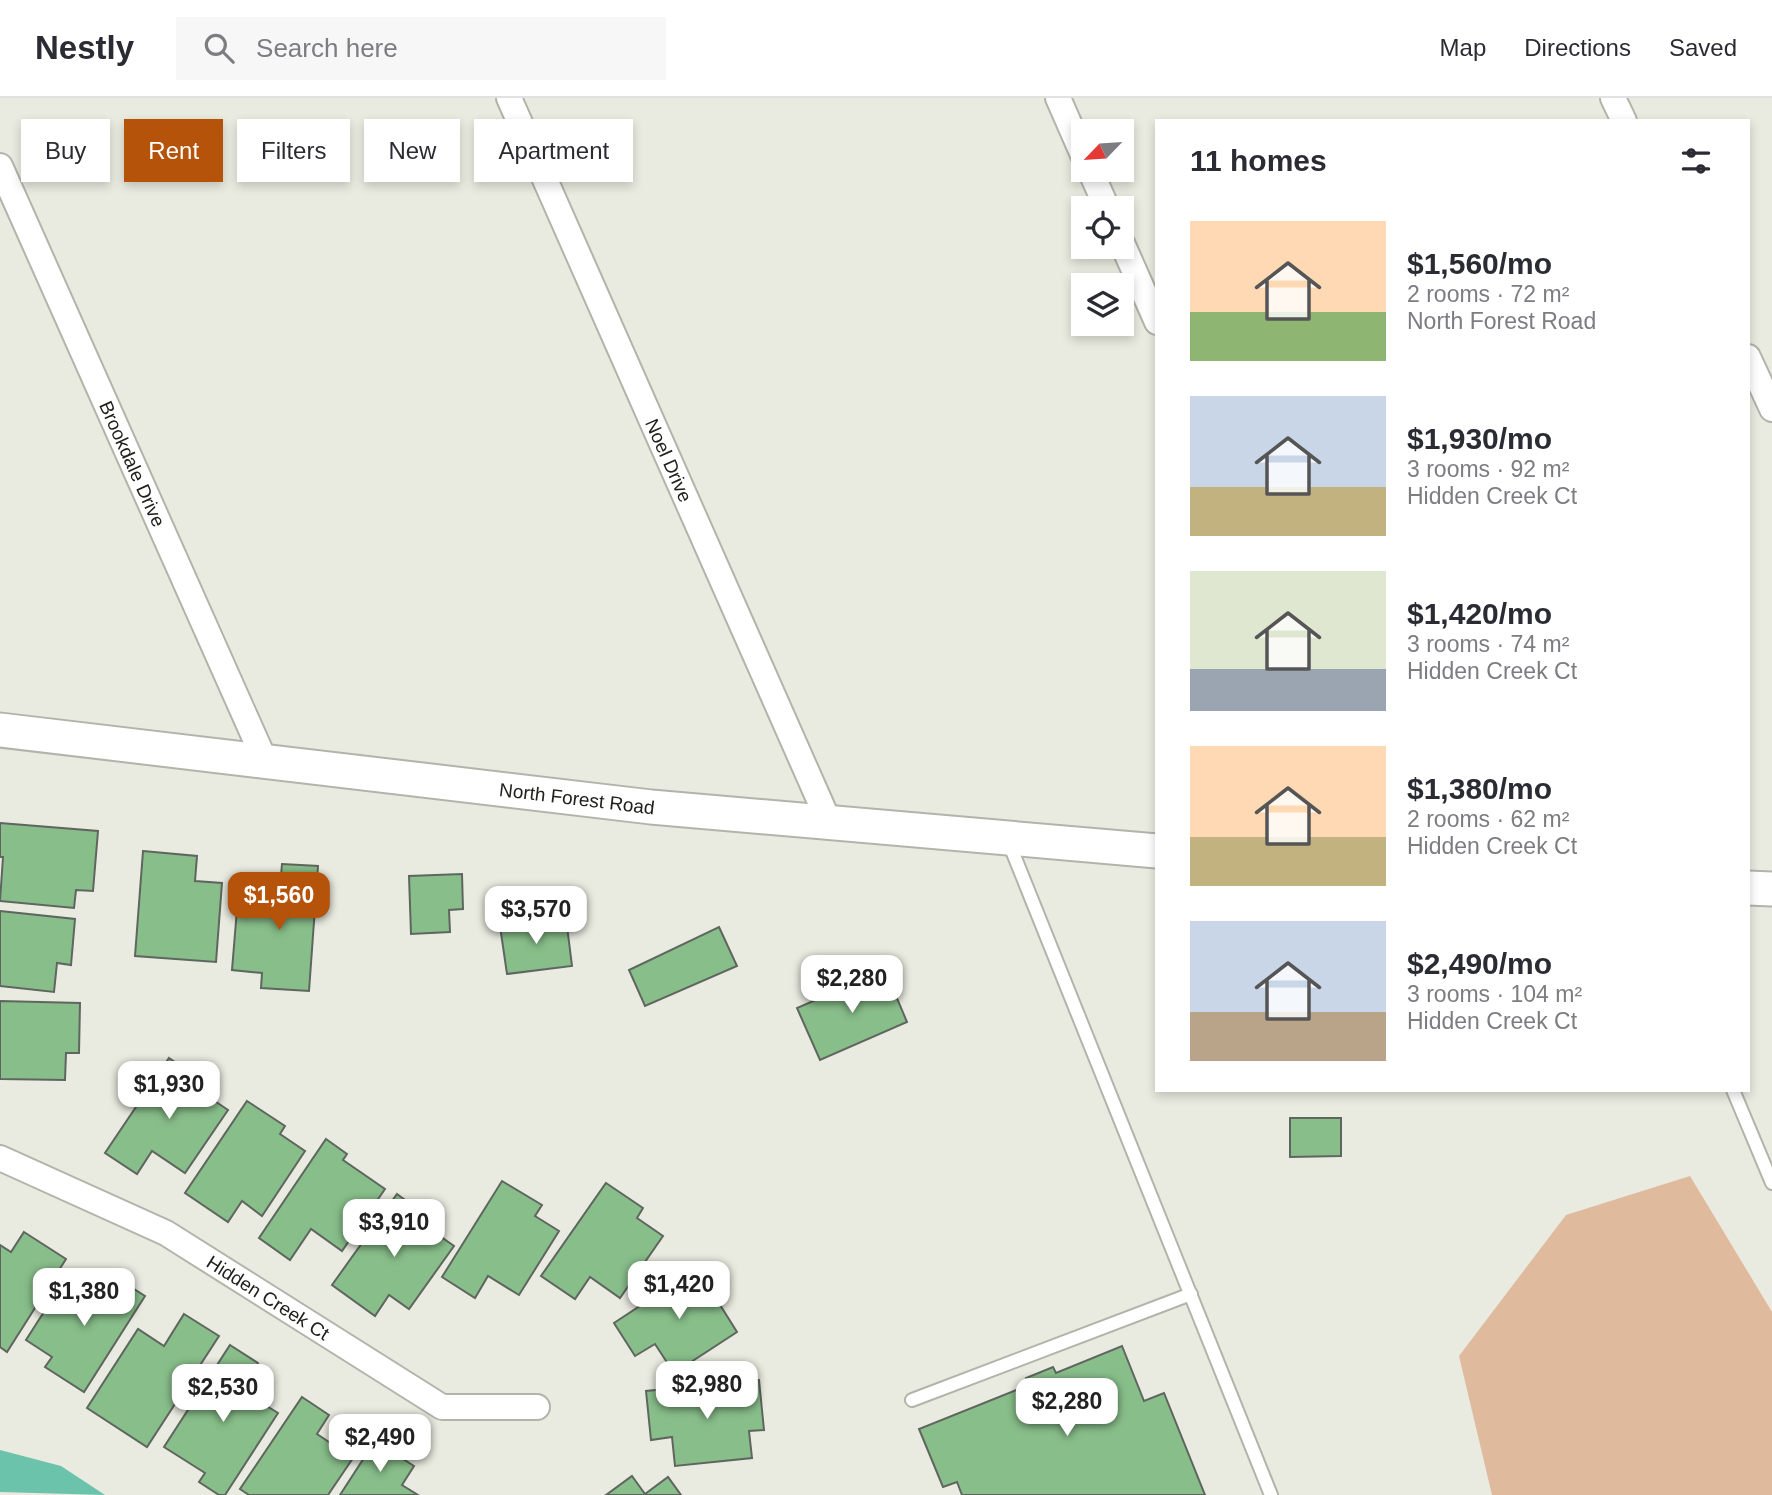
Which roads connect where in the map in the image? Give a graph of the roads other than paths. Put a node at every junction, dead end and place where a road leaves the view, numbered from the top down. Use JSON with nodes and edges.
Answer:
{"nodes":[{"id":1,"x":509,"y":98,"type":"edge"},
{"id":2,"x":1058,"y":98,"type":"edge"},
{"id":3,"x":1613,"y":98,"type":"edge"},
{"id":4,"x":1623,"y":119,"type":"edge"},
{"id":5,"x":1071,"y":128,"type":"edge"},
{"id":6,"x":0,"y":166,"type":"edge"},
{"id":7,"x":1129,"y":259,"type":"edge"},
{"id":8,"x":1155,"y":317,"type":"edge"},
{"id":9,"x":1750,"y":361,"type":"edge"},
{"id":10,"x":1772,"y":409,"type":"edge"},
{"id":11,"x":0,"y":730,"type":"edge"},
{"id":12,"x":265,"y":761,"type":"junction"},
{"id":13,"x":830,"y":822,"type":"junction"},
{"id":14,"x":1007,"y":838,"type":"junction"},
{"id":15,"x":1155,"y":851,"type":"edge"},
{"id":16,"x":1750,"y":888,"type":"edge"},
{"id":17,"x":1772,"y":889,"type":"edge"},
{"id":18,"x":1734,"y":1092,"type":"edge"},
{"id":19,"x":0,"y":1158,"type":"edge"},
{"id":20,"x":1772,"y":1183,"type":"edge"},
{"id":21,"x":1191,"y":1294,"type":"junction"},
{"id":22,"x":912,"y":1400,"type":"dead end"},
{"id":23,"x":537,"y":1407,"type":"dead end"},
{"id":24,"x":1271,"y":1495,"type":"edge"}],
"edges":[{"from":1,"to":13,"type":"street","name":"Noel Drive"},
{"from":2,"to":5,"type":"street"},
{"from":3,"to":4,"type":"street"},
{"from":6,"to":12,"type":"street","name":"Brookdale Drive"},
{"from":7,"to":8,"type":"street"},
{"from":9,"to":10,"type":"street"},
{"from":11,"to":12,"type":"street","name":"North Forest Road"},
{"from":12,"to":13,"type":"street","name":"North Forest Road"},
{"from":13,"to":14,"type":"street","name":"North Forest Road"},
{"from":14,"to":15,"type":"street","name":"North Forest Road"},
{"from":14,"to":21,"type":"lane"},
{"from":16,"to":17,"type":"street"},
{"from":18,"to":20,"type":"lane"},
{"from":19,"to":23,"type":"street","name":"Hidden Creek Ct"},
{"from":21,"to":22,"type":"lane"},
{"from":21,"to":24,"type":"lane"}]}
